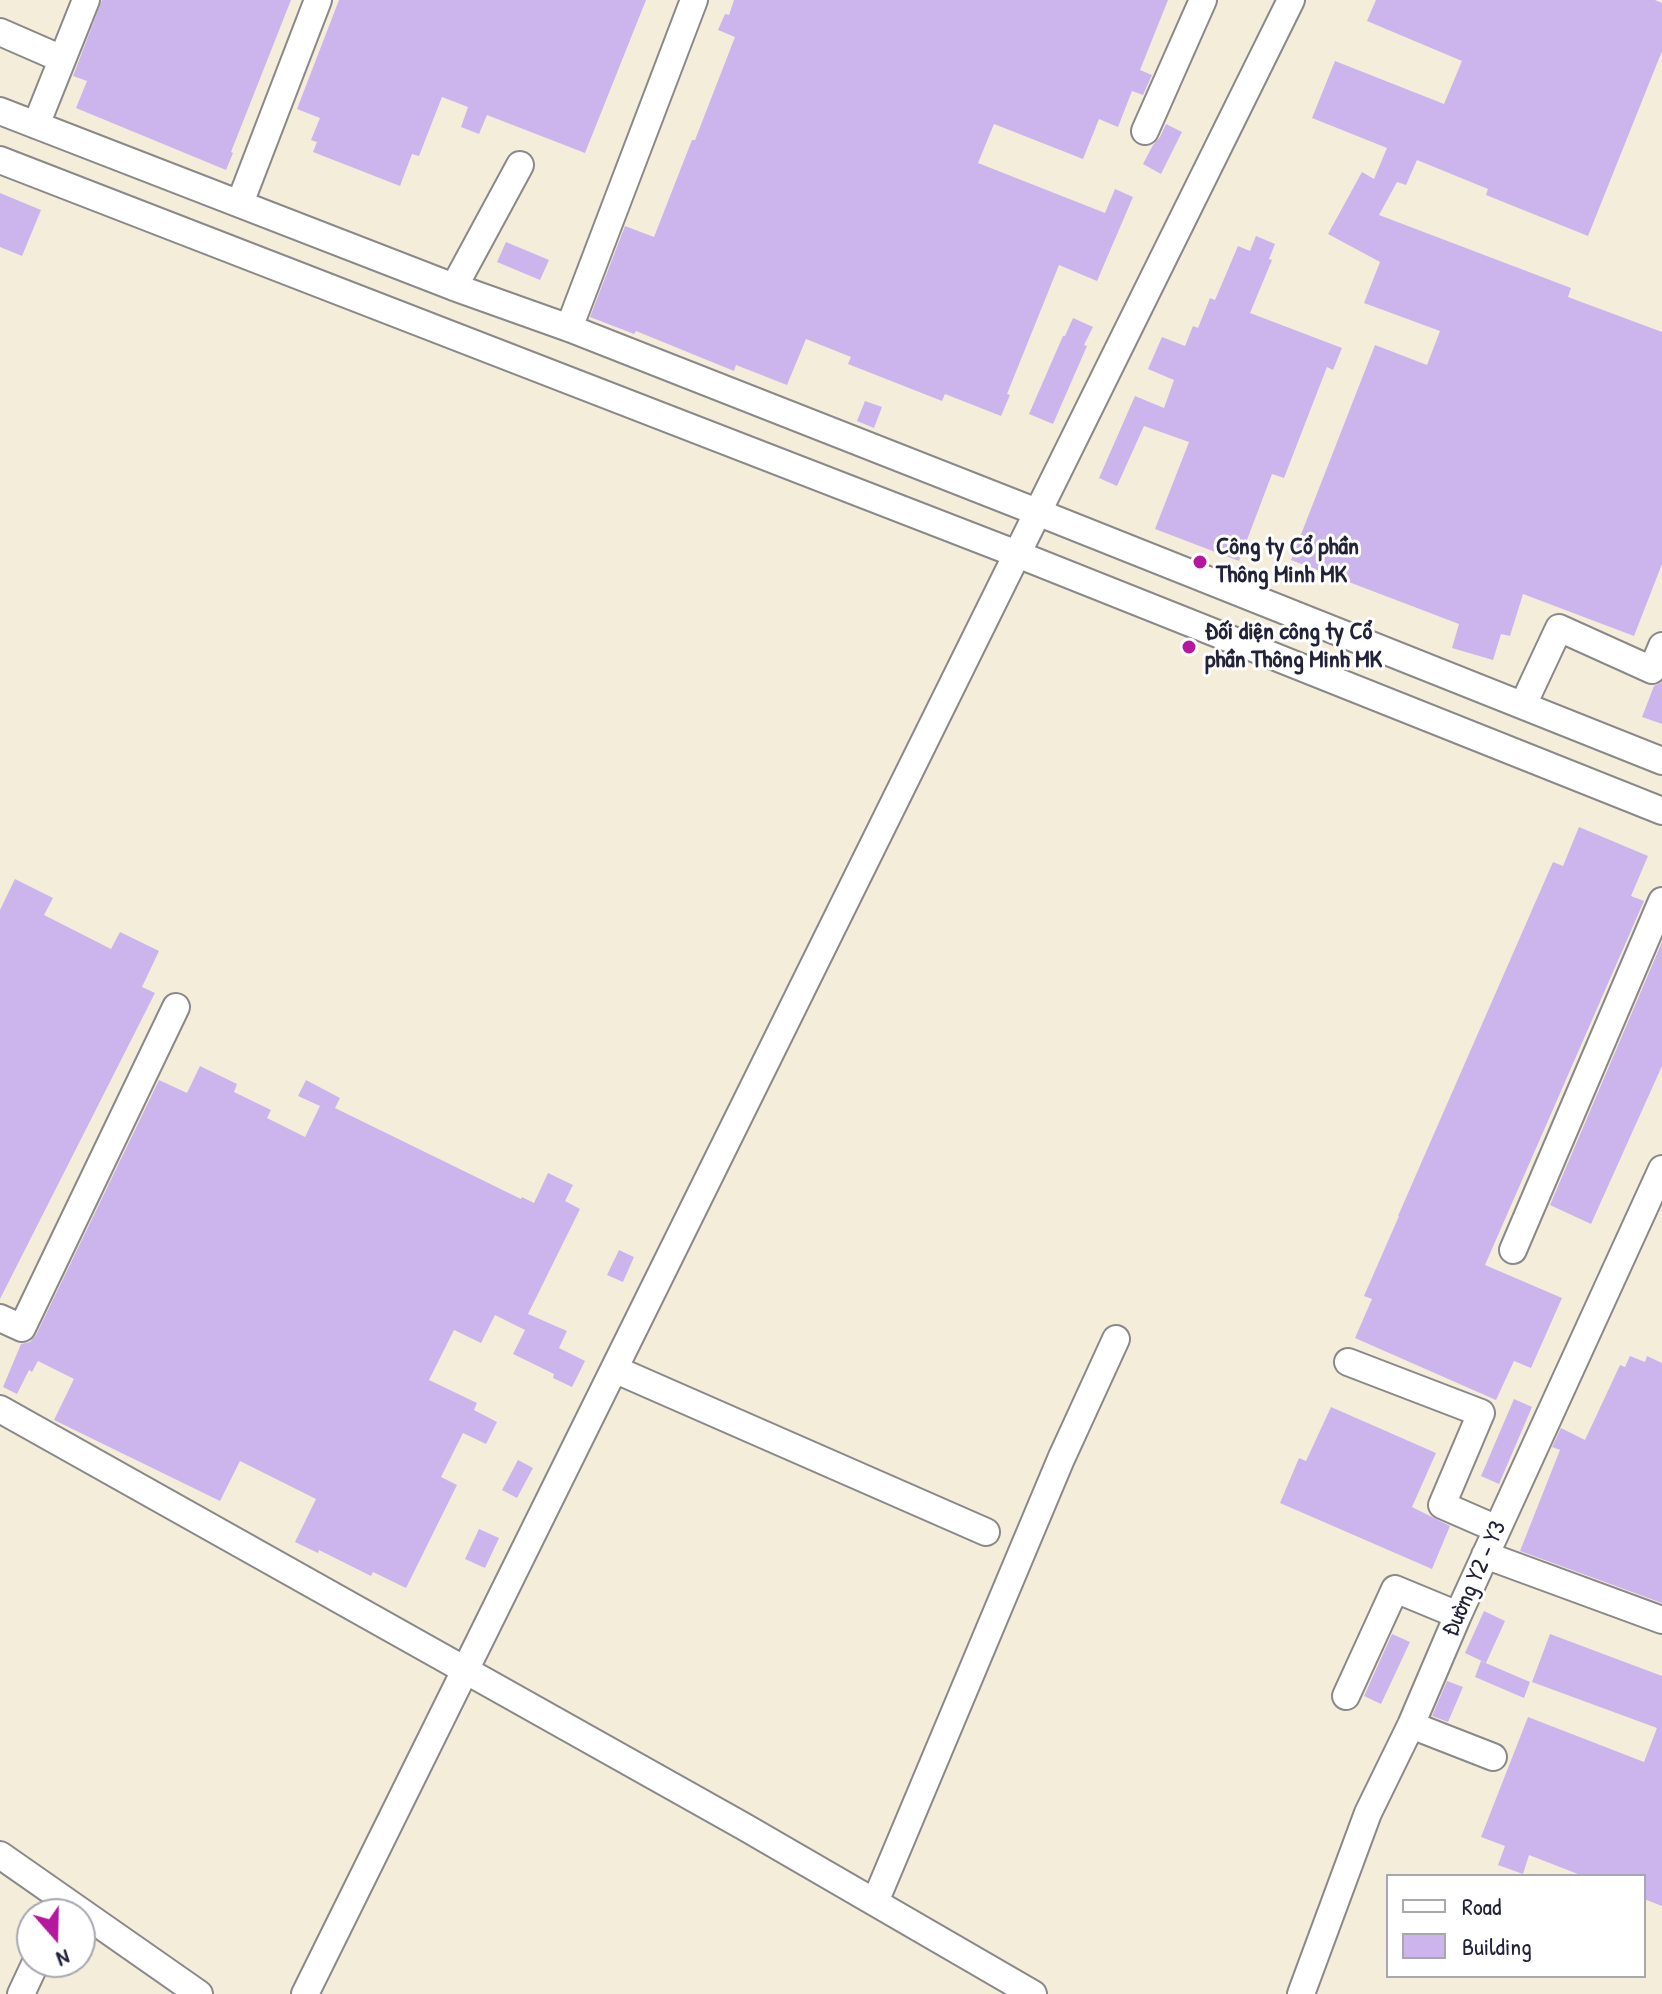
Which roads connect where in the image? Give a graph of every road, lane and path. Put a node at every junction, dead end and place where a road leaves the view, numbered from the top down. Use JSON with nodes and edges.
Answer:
{"nodes":[{"id":1,"x":86,"y":0,"type":"edge"},
{"id":2,"x":318,"y":0,"type":"edge"},
{"id":3,"x":694,"y":0,"type":"edge"},
{"id":4,"x":1203,"y":0,"type":"edge"},
{"id":5,"x":1291,"y":0,"type":"edge"},
{"id":6,"x":0,"y":32,"type":"edge"},
{"id":7,"x":62,"y":59,"type":"junction"},
{"id":8,"x":0,"y":111,"type":"edge"},
{"id":9,"x":36,"y":125,"type":"junction"},
{"id":10,"x":1145,"y":131,"type":"dead end"},
{"id":11,"x":0,"y":160,"type":"edge"},
{"id":12,"x":520,"y":165,"type":"dead end"},
{"id":13,"x":240,"y":203,"type":"junction"},
{"id":14,"x":454,"y":287,"type":"junction"},
{"id":15,"x":569,"y":328,"type":"junction"},
{"id":16,"x":1037,"y":512,"type":"junction"},
{"id":17,"x":1017,"y":554,"type":"junction"},
{"id":18,"x":1662,"y":646,"type":"edge"},
{"id":19,"x":1523,"y":705,"type":"junction"},
{"id":20,"x":1662,"y":761,"type":"edge"},
{"id":21,"x":1662,"y":811,"type":"edge"},
{"id":22,"x":1662,"y":901,"type":"edge"},
{"id":23,"x":176,"y":1007,"type":"dead end"},
{"id":24,"x":1662,"y":1169,"type":"edge"},
{"id":25,"x":1513,"y":1250,"type":"dead end"},
{"id":26,"x":0,"y":1318,"type":"edge"},
{"id":27,"x":1116,"y":1339,"type":"dead end"},
{"id":28,"x":1348,"y":1362,"type":"dead end"},
{"id":29,"x":614,"y":1369,"type":"junction"},
{"id":30,"x":0,"y":1409,"type":"edge"},
{"id":31,"x":1497,"y":1529,"type":"junction"},
{"id":32,"x":986,"y":1532,"type":"dead end"},
{"id":33,"x":1485,"y":1555,"type":"junction"},
{"id":34,"x":1458,"y":1615,"type":"junction"},
{"id":35,"x":1662,"y":1620,"type":"edge"},
{"id":36,"x":465,"y":1670,"type":"junction"},
{"id":37,"x":1346,"y":1696,"type":"dead end"},
{"id":38,"x":1411,"y":1725,"type":"junction"},
{"id":39,"x":1493,"y":1757,"type":"dead end"},
{"id":40,"x":0,"y":1855,"type":"edge"},
{"id":41,"x":50,"y":1898,"type":"edge"},
{"id":42,"x":875,"y":1902,"type":"junction"},
{"id":43,"x":96,"y":1929,"type":"edge"},
{"id":44,"x":199,"y":1994,"type":"edge"},
{"id":45,"x":305,"y":1994,"type":"edge"},
{"id":46,"x":1033,"y":1994,"type":"edge"},
{"id":47,"x":1301,"y":1994,"type":"edge"}],
"edges":[{"from":1,"to":7,"type":"street"},
{"from":2,"to":13,"type":"street"},
{"from":3,"to":15,"type":"street"},
{"from":4,"to":10,"type":"street"},
{"from":5,"to":16,"type":"street"},
{"from":6,"to":7,"type":"street"},
{"from":7,"to":9,"type":"street"},
{"from":8,"to":9,"type":"street"},
{"from":9,"to":13,"type":"street"},
{"from":11,"to":17,"type":"street"},
{"from":12,"to":14,"type":"street"},
{"from":13,"to":14,"type":"street"},
{"from":14,"to":15,"type":"street"},
{"from":15,"to":16,"type":"street"},
{"from":16,"to":17,"type":"street"},
{"from":16,"to":19,"type":"street"},
{"from":17,"to":21,"type":"street"},
{"from":17,"to":29,"type":"street"},
{"from":18,"to":19,"type":"street"},
{"from":19,"to":20,"type":"street"},
{"from":22,"to":25,"type":"street"},
{"from":23,"to":26,"type":"street"},
{"from":24,"to":31,"type":"street","name":"Đường Y2 - Y3"},
{"from":27,"to":42,"type":"street"},
{"from":28,"to":31,"type":"street"},
{"from":29,"to":32,"type":"street"},
{"from":29,"to":36,"type":"street"},
{"from":30,"to":36,"type":"street"},
{"from":31,"to":33,"type":"street","name":"Đường Y2 - Y3"},
{"from":33,"to":34,"type":"street","name":"Đường Y2 - Y3"},
{"from":33,"to":35,"type":"street"},
{"from":34,"to":37,"type":"street"},
{"from":34,"to":38,"type":"street","name":"Đường Y2 - Y3"},
{"from":36,"to":42,"type":"street"},
{"from":36,"to":45,"type":"street"},
{"from":38,"to":39,"type":"street"},
{"from":38,"to":47,"type":"street","name":"Đường Y2 - Y3"},
{"from":40,"to":41,"type":"street"},
{"from":42,"to":46,"type":"street"},
{"from":43,"to":44,"type":"street"}]}
